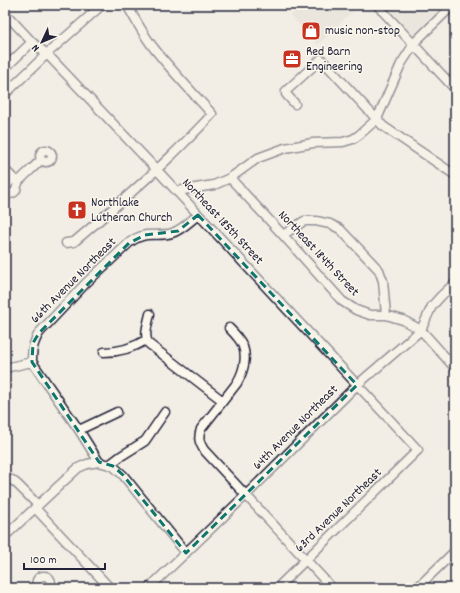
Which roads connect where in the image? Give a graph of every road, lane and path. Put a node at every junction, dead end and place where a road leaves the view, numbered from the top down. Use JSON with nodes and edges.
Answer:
{"nodes":[{"id":1,"x":102,"y":5,"type":"edge"},
{"id":2,"x":127,"y":5,"type":"edge"},
{"id":3,"x":377,"y":5,"type":"edge"},
{"id":4,"x":453,"y":5,"type":"edge"},
{"id":5,"x":5,"y":13,"type":"edge"},
{"id":6,"x":32,"y":42,"type":"junction"},
{"id":7,"x":413,"y":44,"type":"junction"},
{"id":8,"x":47,"y":54,"type":"junction"},
{"id":9,"x":5,"y":68,"type":"edge"},
{"id":10,"x":455,"y":89,"type":"edge"},
{"id":11,"x":5,"y":94,"type":"edge"},
{"id":12,"x":295,"y":104,"type":"dead end"},
{"id":13,"x":377,"y":119,"type":"junction"},
{"id":14,"x":41,"y":160,"type":"dead end"},
{"id":15,"x":156,"y":169,"type":"junction"},
{"id":16,"x":5,"y":170,"type":"edge"},
{"id":17,"x":455,"y":175,"type":"edge"},
{"id":18,"x":230,"y":178,"type":"junction"},
{"id":19,"x":176,"y":191,"type":"junction"},
{"id":20,"x":198,"y":215,"type":"junction"},
{"id":21,"x":284,"y":235,"type":"junction"},
{"id":22,"x":66,"y":242,"type":"dead end"},
{"id":23,"x":455,"y":283,"type":"edge"},
{"id":24,"x":150,"y":314,"type":"dead end"},
{"id":25,"x":386,"y":315,"type":"junction"},
{"id":26,"x":229,"y":328,"type":"dead end"},
{"id":27,"x":421,"y":330,"type":"junction"},
{"id":28,"x":146,"y":340,"type":"junction"},
{"id":29,"x":104,"y":352,"type":"dead end"},
{"id":30,"x":32,"y":362,"type":"junction"},
{"id":31,"x":5,"y":368,"type":"edge"},
{"id":32,"x":455,"y":368,"type":"edge"},
{"id":33,"x":357,"y":385,"type":"junction"},
{"id":34,"x":223,"y":401,"type":"junction"},
{"id":35,"x":118,"y":412,"type":"dead end"},
{"id":36,"x":165,"y":412,"type":"dead end"},
{"id":37,"x":79,"y":430,"type":"junction"},
{"id":38,"x":418,"y":450,"type":"joint"},
{"id":39,"x":99,"y":462,"type":"junction"},
{"id":40,"x":109,"y":465,"type":"junction"},
{"id":41,"x":12,"y":480,"type":"dead end"},
{"id":42,"x":246,"y":495,"type":"junction"},
{"id":43,"x":36,"y":507,"type":"junction"},
{"id":44,"x":5,"y":536,"type":"edge"},
{"id":45,"x":455,"y":551,"type":"edge"},
{"id":46,"x":186,"y":553,"type":"junction"},
{"id":47,"x":307,"y":560,"type":"junction"},
{"id":48,"x":38,"y":588,"type":"edge"},
{"id":49,"x":50,"y":588,"type":"edge"},
{"id":50,"x":110,"y":588,"type":"edge"},
{"id":51,"x":149,"y":588,"type":"edge"},
{"id":52,"x":277,"y":588,"type":"edge"},
{"id":53,"x":332,"y":588,"type":"edge"},
{"id":54,"x":417,"y":588,"type":"edge"}],
"edges":[{"from":1,"to":8,"type":"street"},
{"from":2,"to":15,"type":"street"},
{"from":3,"to":7,"type":"street"},
{"from":4,"to":7,"type":"street"},
{"from":5,"to":6,"type":"street","name":"Northeast 185th Street"},
{"from":6,"to":8,"type":"street","name":"Northeast 185th Street"},
{"from":6,"to":9,"type":"street"},
{"from":7,"to":10,"type":"street"},
{"from":7,"to":13,"type":"street"},
{"from":8,"to":11,"type":"street"},
{"from":8,"to":15,"type":"street","name":"Northeast 185th Street"},
{"from":12,"to":13,"type":"street"},
{"from":13,"to":17,"type":"street"},
{"from":13,"to":18,"type":"street"},
{"from":14,"to":16,"type":"street"},
{"from":15,"to":19,"type":"street","name":"Northeast 185th Street"},
{"from":15,"to":22,"type":"street"},
{"from":18,"to":19,"type":"street"},
{"from":18,"to":21,"type":"street","name":"Northeast 184th Street"},
{"from":19,"to":20,"type":"street","name":"Northeast 185th Street"},
{"from":20,"to":30,"type":"street","name":"66th Avenue Northeast"},
{"from":20,"to":33,"type":"street","name":"Northeast 185th Street"},
{"from":21,"to":25,"type":"street","name":"Northeast 184th Street"},
{"from":21,"to":25,"type":"street"},
{"from":23,"to":27,"type":"street","name":"64th Avenue Northeast"},
{"from":24,"to":28,"type":"street"},
{"from":25,"to":27,"type":"street","name":"Northeast 184th Street"},
{"from":26,"to":34,"type":"street"},
{"from":27,"to":32,"type":"street","name":"Northeast 184th Street"},
{"from":27,"to":33,"type":"street","name":"64th Avenue Northeast"},
{"from":28,"to":29,"type":"street"},
{"from":28,"to":34,"type":"street"},
{"from":30,"to":31,"type":"street"},
{"from":30,"to":37,"type":"street"},
{"from":33,"to":38,"type":"street","name":"Northeast 185th Street"},
{"from":33,"to":42,"type":"street","name":"64th Avenue Northeast"},
{"from":34,"to":42,"type":"street"},
{"from":35,"to":37,"type":"street"},
{"from":36,"to":40,"type":"street"},
{"from":37,"to":39,"type":"street"},
{"from":38,"to":47,"type":"street","name":"63rd Avenue Northeast"},
{"from":39,"to":40,"type":"street"},
{"from":39,"to":43,"type":"street"},
{"from":40,"to":46,"type":"street"},
{"from":41,"to":43,"type":"street"},
{"from":42,"to":46,"type":"street","name":"64th Avenue Northeast"},
{"from":42,"to":47,"type":"street"},
{"from":43,"to":44,"type":"street"},
{"from":43,"to":50,"type":"street"},
{"from":45,"to":54,"type":"street"},
{"from":46,"to":51,"type":"street","name":"64th Avenue Northeast"},
{"from":47,"to":52,"type":"street","name":"63rd Avenue Northeast"},
{"from":47,"to":53,"type":"street"},
{"from":48,"to":49,"type":"street"}]}
